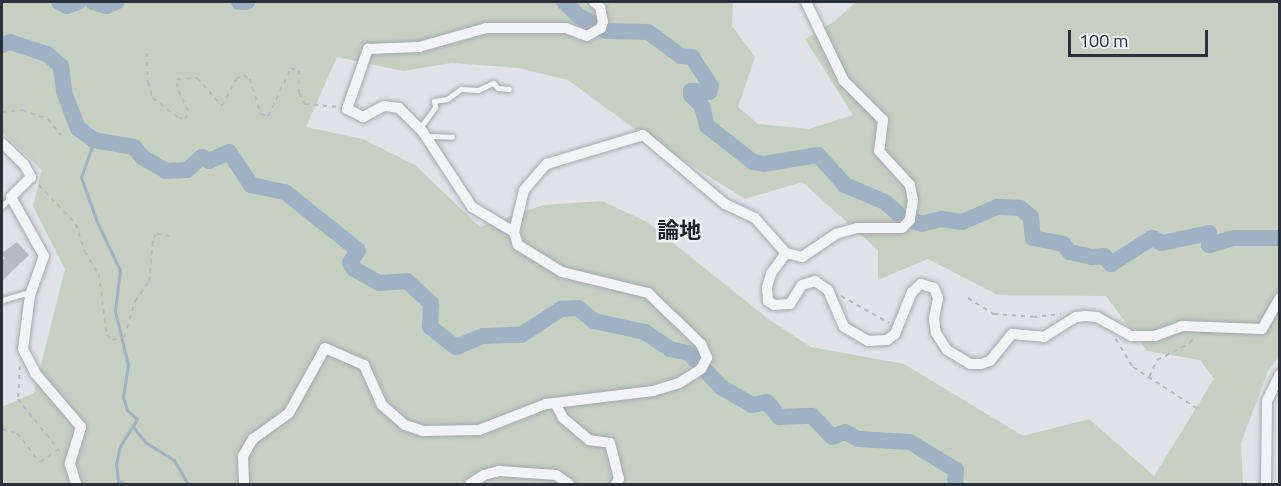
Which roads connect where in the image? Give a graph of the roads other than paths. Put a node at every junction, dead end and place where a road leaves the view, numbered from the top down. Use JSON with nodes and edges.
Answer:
{"nodes":[{"id":1,"x":594,"y":2,"type":"edge"},
{"id":2,"x":806,"y":2,"type":"edge"},
{"id":3,"x":509,"y":89,"type":"dead end"},
{"id":4,"x":422,"y":132,"type":"junction"},
{"id":5,"x":452,"y":136,"type":"dead end"},
{"id":6,"x":2,"y":143,"type":"edge"},
{"id":7,"x":11,"y":197,"type":"junction"},
{"id":8,"x":2,"y":206,"type":"edge"},
{"id":9,"x":514,"y":231,"type":"junction"},
{"id":10,"x":786,"y":254,"type":"junction"},
{"id":11,"x":32,"y":292,"type":"junction"},
{"id":12,"x":1280,"y":298,"type":"edge"},
{"id":13,"x":2,"y":300,"type":"edge"},
{"id":14,"x":1280,"y":374,"type":"edge"},
{"id":15,"x":555,"y":403,"type":"junction"},
{"id":16,"x":76,"y":484,"type":"edge"},
{"id":17,"x":244,"y":484,"type":"edge"},
{"id":18,"x":470,"y":484,"type":"edge"},
{"id":19,"x":569,"y":484,"type":"edge"},
{"id":20,"x":616,"y":484,"type":"edge"},
{"id":21,"x":1266,"y":484,"type":"edge"}],
"edges":[{"from":1,"to":4,"type":"street"},
{"from":2,"to":10,"type":"street"},
{"from":3,"to":4,"type":"lane"},
{"from":4,"to":5,"type":"lane"},
{"from":4,"to":9,"type":"street"},
{"from":6,"to":7,"type":"street"},
{"from":7,"to":8,"type":"lane"},
{"from":7,"to":11,"type":"street"},
{"from":9,"to":10,"type":"street"},
{"from":9,"to":15,"type":"street"},
{"from":10,"to":12,"type":"street"},
{"from":11,"to":13,"type":"lane"},
{"from":11,"to":16,"type":"street"},
{"from":14,"to":21,"type":"street"},
{"from":15,"to":17,"type":"street"},
{"from":15,"to":20,"type":"street"},
{"from":18,"to":19,"type":"street"}]}
